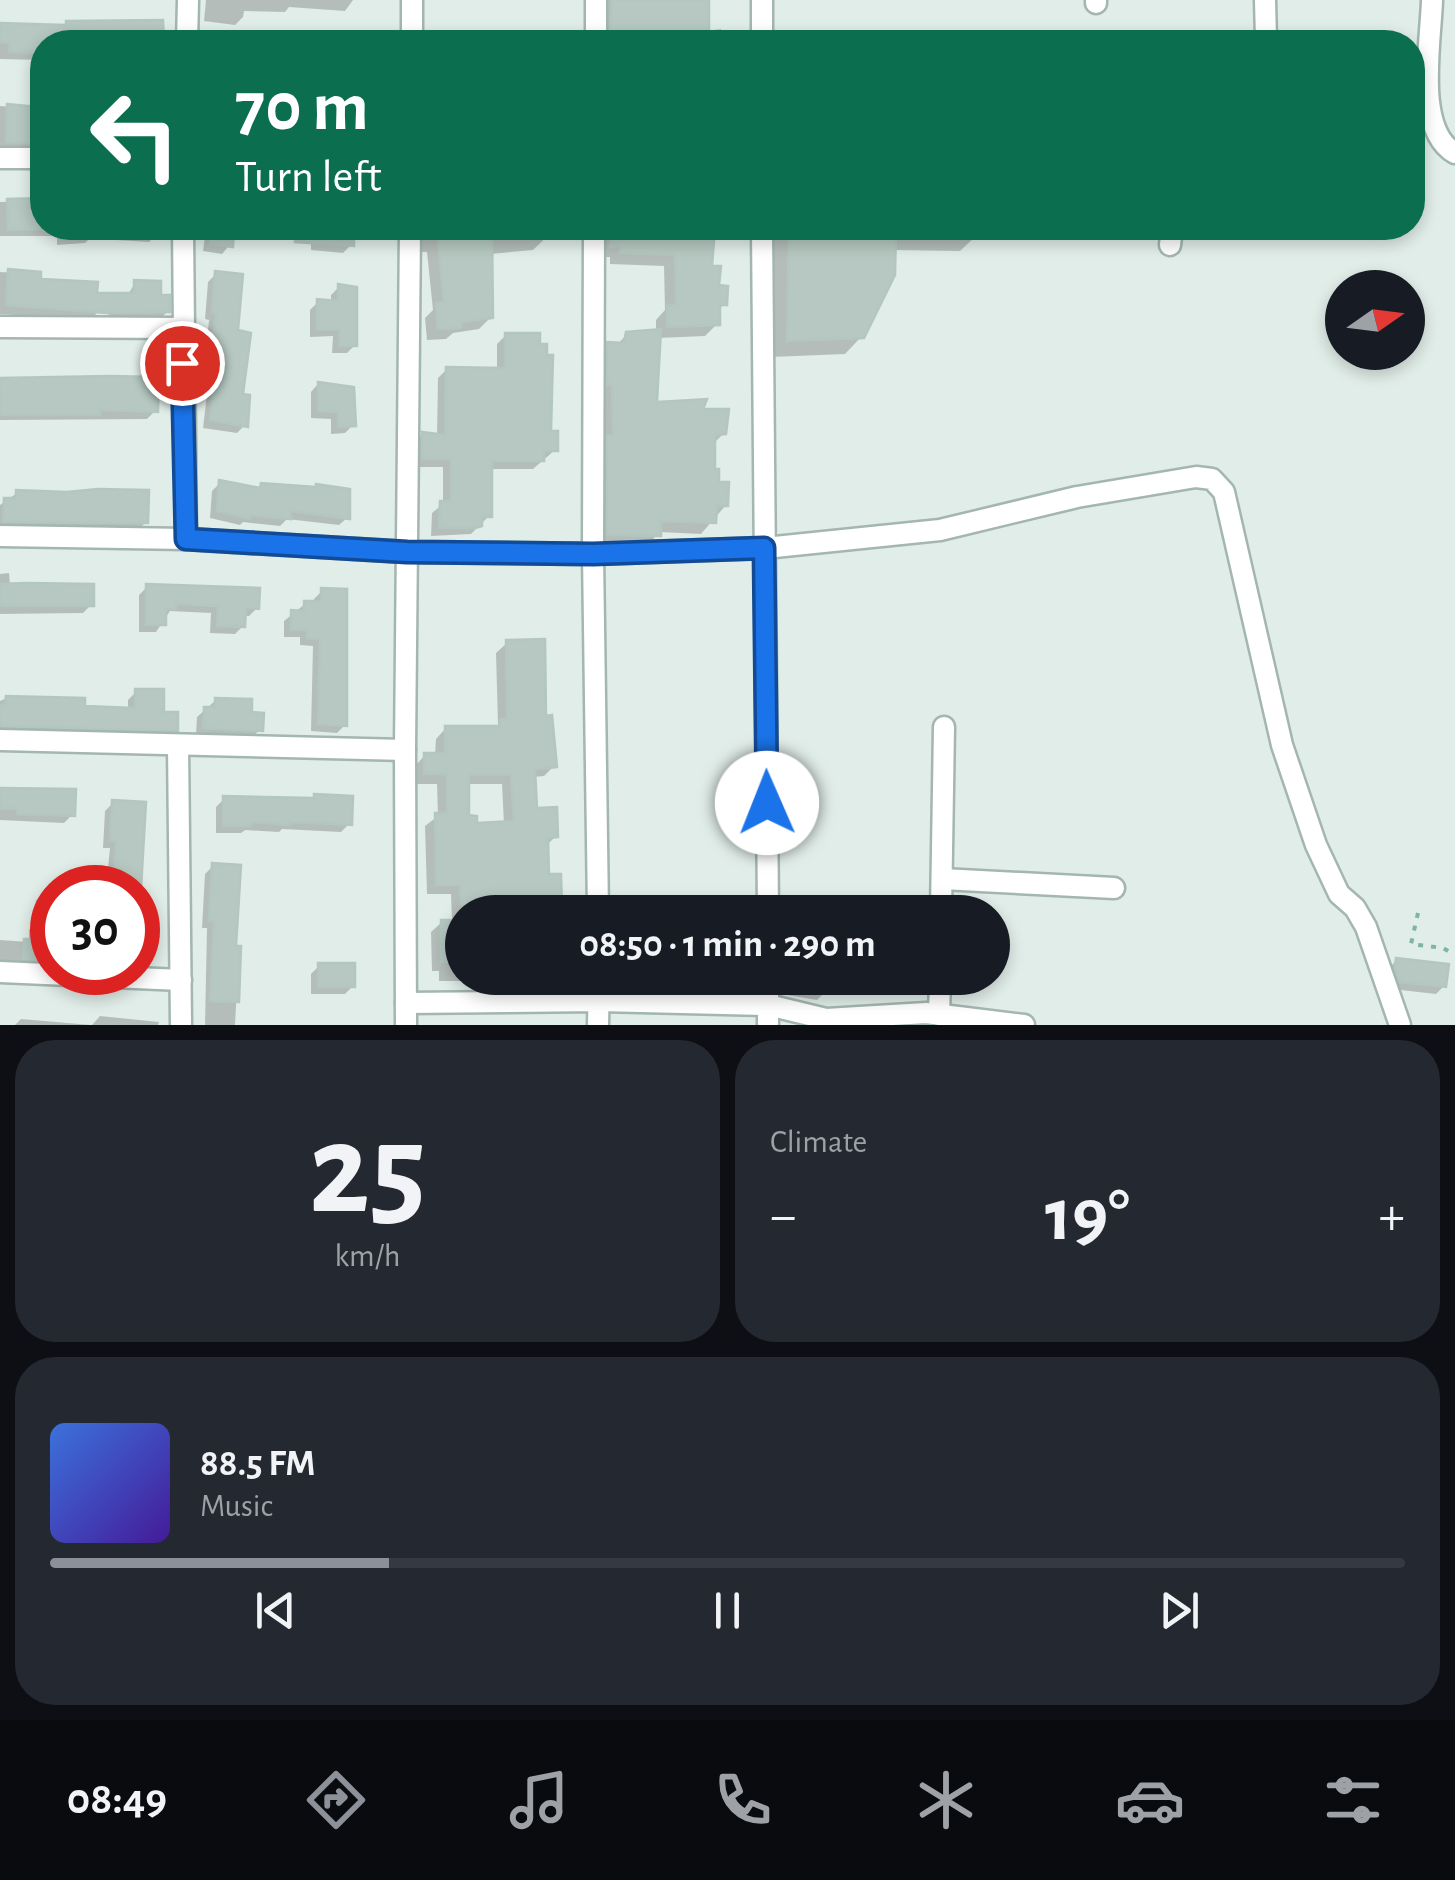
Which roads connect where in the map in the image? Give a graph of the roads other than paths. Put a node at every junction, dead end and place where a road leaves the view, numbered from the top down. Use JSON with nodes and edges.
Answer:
{"nodes":[{"id":1,"x":188,"y":0,"type":"edge"},
{"id":2,"x":412,"y":0,"type":"edge"},
{"id":3,"x":596,"y":0,"type":"edge"},
{"id":4,"x":762,"y":0,"type":"edge"},
{"id":5,"x":1265,"y":0,"type":"edge"},
{"id":6,"x":1432,"y":0,"type":"edge"},
{"id":7,"x":187,"y":30,"type":"edge"},
{"id":8,"x":412,"y":30,"type":"edge"},
{"id":9,"x":596,"y":30,"type":"edge"},
{"id":10,"x":762,"y":30,"type":"edge"},
{"id":11,"x":1266,"y":30,"type":"edge"},
{"id":12,"x":1455,"y":153,"type":"edge"},
{"id":13,"x":0,"y":158,"type":"edge"},
{"id":14,"x":30,"y":158,"type":"edge"},
{"id":15,"x":182,"y":240,"type":"edge"},
{"id":16,"x":410,"y":240,"type":"edge"},
{"id":17,"x":594,"y":240,"type":"edge"},
{"id":18,"x":762,"y":240,"type":"edge"},
{"id":19,"x":0,"y":327,"type":"edge"},
{"id":20,"x":182,"y":328,"type":"junction"},
{"id":21,"x":0,"y":536,"type":"edge"},
{"id":22,"x":186,"y":539,"type":"junction"},
{"id":23,"x":764,"y":548,"type":"junction"},
{"id":24,"x":407,"y":552,"type":"junction"},
{"id":25,"x":593,"y":554,"type":"junction"},
{"id":26,"x":944,"y":727,"type":"dead end"},
{"id":27,"x":0,"y":740,"type":"edge"},
{"id":28,"x":178,"y":745,"type":"junction"},
{"id":29,"x":405,"y":750,"type":"junction"},
{"id":30,"x":942,"y":879,"type":"junction"},
{"id":31,"x":1114,"y":888,"type":"dead end"},
{"id":32,"x":598,"y":895,"type":"edge"},
{"id":33,"x":768,"y":895,"type":"edge"},
{"id":34,"x":942,"y":895,"type":"edge"},
{"id":35,"x":0,"y":972,"type":"edge"},
{"id":36,"x":181,"y":980,"type":"junction"},
{"id":37,"x":599,"y":995,"type":"edge"},
{"id":38,"x":940,"y":995,"type":"edge"},
{"id":39,"x":599,"y":1001,"type":"junction"},
{"id":40,"x":406,"y":1003,"type":"junction"},
{"id":41,"x":768,"y":1015,"type":"edge"},
{"id":42,"x":939,"y":1015,"type":"junction"},
{"id":43,"x":182,"y":1025,"type":"edge"},
{"id":44,"x":406,"y":1025,"type":"edge"},
{"id":45,"x":598,"y":1025,"type":"edge"},
{"id":46,"x":1024,"y":1025,"type":"edge"},
{"id":47,"x":1400,"y":1025,"type":"edge"}],
"edges":[{"from":1,"to":7,"type":"street"},
{"from":2,"to":8,"type":"street"},
{"from":3,"to":9,"type":"street"},
{"from":4,"to":10,"type":"street"},
{"from":5,"to":11,"type":"street"},
{"from":6,"to":12,"type":"street"},
{"from":13,"to":14,"type":"street"},
{"from":15,"to":20,"type":"street"},
{"from":16,"to":24,"type":"street"},
{"from":17,"to":25,"type":"street"},
{"from":18,"to":23,"type":"street"},
{"from":19,"to":20,"type":"street"},
{"from":20,"to":22,"type":"street"},
{"from":21,"to":22,"type":"street"},
{"from":22,"to":24,"type":"street"},
{"from":23,"to":25,"type":"street"},
{"from":23,"to":33,"type":"street"},
{"from":23,"to":47,"type":"street"},
{"from":24,"to":25,"type":"street"},
{"from":24,"to":29,"type":"street"},
{"from":25,"to":32,"type":"street"},
{"from":26,"to":30,"type":"street"},
{"from":27,"to":28,"type":"street"},
{"from":28,"to":29,"type":"street"},
{"from":28,"to":36,"type":"street"},
{"from":29,"to":40,"type":"street"},
{"from":30,"to":31,"type":"street"},
{"from":30,"to":34,"type":"street"},
{"from":35,"to":36,"type":"street"},
{"from":36,"to":43,"type":"street"},
{"from":37,"to":39,"type":"street"},
{"from":38,"to":42,"type":"street"},
{"from":39,"to":40,"type":"street"},
{"from":39,"to":41,"type":"street"},
{"from":39,"to":45,"type":"street"},
{"from":40,"to":44,"type":"street"},
{"from":41,"to":42,"type":"street"},
{"from":42,"to":46,"type":"street"}]}
